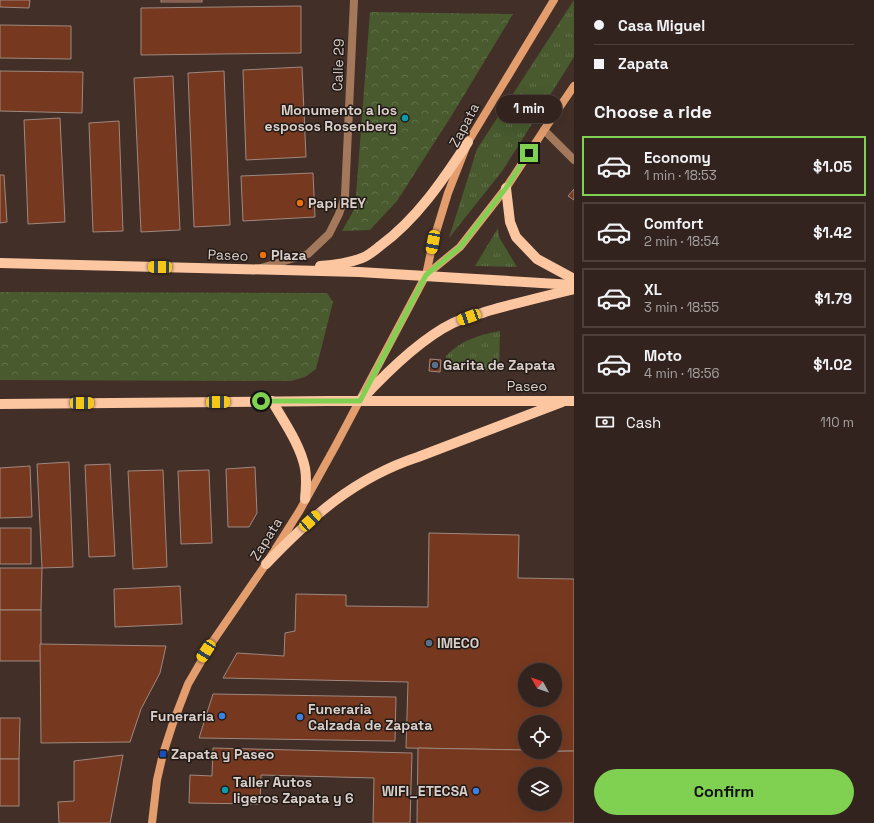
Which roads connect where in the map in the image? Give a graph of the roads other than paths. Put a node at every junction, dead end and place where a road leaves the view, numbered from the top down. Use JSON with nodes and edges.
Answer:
{"nodes":[{"id":1,"x":354,"y":0,"type":"edge"},
{"id":2,"x":554,"y":0,"type":"edge"},
{"id":3,"x":574,"y":86,"type":"edge"},
{"id":4,"x":544,"y":130,"type":"junction"},
{"id":5,"x":468,"y":142,"type":"junction"},
{"id":6,"x":574,"y":160,"type":"edge"},
{"id":7,"x":506,"y":188,"type":"junction"},
{"id":8,"x":1,"y":263,"type":"edge"},
{"id":9,"x":254,"y":270,"type":"junction"},
{"id":10,"x":426,"y":275,"type":"junction"},
{"id":11,"x":574,"y":279,"type":"edge"},
{"id":12,"x":574,"y":285,"type":"edge"},
{"id":13,"x":574,"y":289,"type":"edge"},
{"id":14,"x":571,"y":400,"type":"edge"},
{"id":15,"x":272,"y":401,"type":"junction"},
{"id":16,"x":360,"y":401,"type":"junction"},
{"id":17,"x":2,"y":404,"type":"edge"},
{"id":18,"x":305,"y":500,"type":"junction"},
{"id":19,"x":266,"y":564,"type":"junction"},
{"id":20,"x":152,"y":823,"type":"edge"}],
"edges":[{"from":1,"to":9,"type":"street","name":"Calle 29"},
{"from":2,"to":5,"type":"main road","name":"Zapata"},
{"from":3,"to":4,"type":"main road","name":"Zapata"},
{"from":4,"to":6,"type":"street"},
{"from":4,"to":7,"type":"main road","name":"Zapata"},
{"from":5,"to":9,"type":"main road"},
{"from":5,"to":10,"type":"main road","name":"Zapata"},
{"from":7,"to":10,"type":"main road","name":"Zapata"},
{"from":7,"to":11,"type":"main road"},
{"from":8,"to":9,"type":"main road","name":"Paseo"},
{"from":9,"to":10,"type":"main road","name":"Paseo"},
{"from":10,"to":12,"type":"main road","name":"Paseo"},
{"from":10,"to":16,"type":"main road","name":"Zapata"},
{"from":13,"to":16,"type":"main road"},
{"from":14,"to":16,"type":"main road","name":"Paseo"},
{"from":14,"to":19,"type":"main road"},
{"from":15,"to":16,"type":"main road","name":"Paseo"},
{"from":15,"to":17,"type":"main road","name":"Paseo"},
{"from":15,"to":18,"type":"main road"},
{"from":16,"to":18,"type":"main road","name":"Zapata"},
{"from":18,"to":19,"type":"main road","name":"Zapata"},
{"from":19,"to":20,"type":"main road","name":"Zapata"}]}
